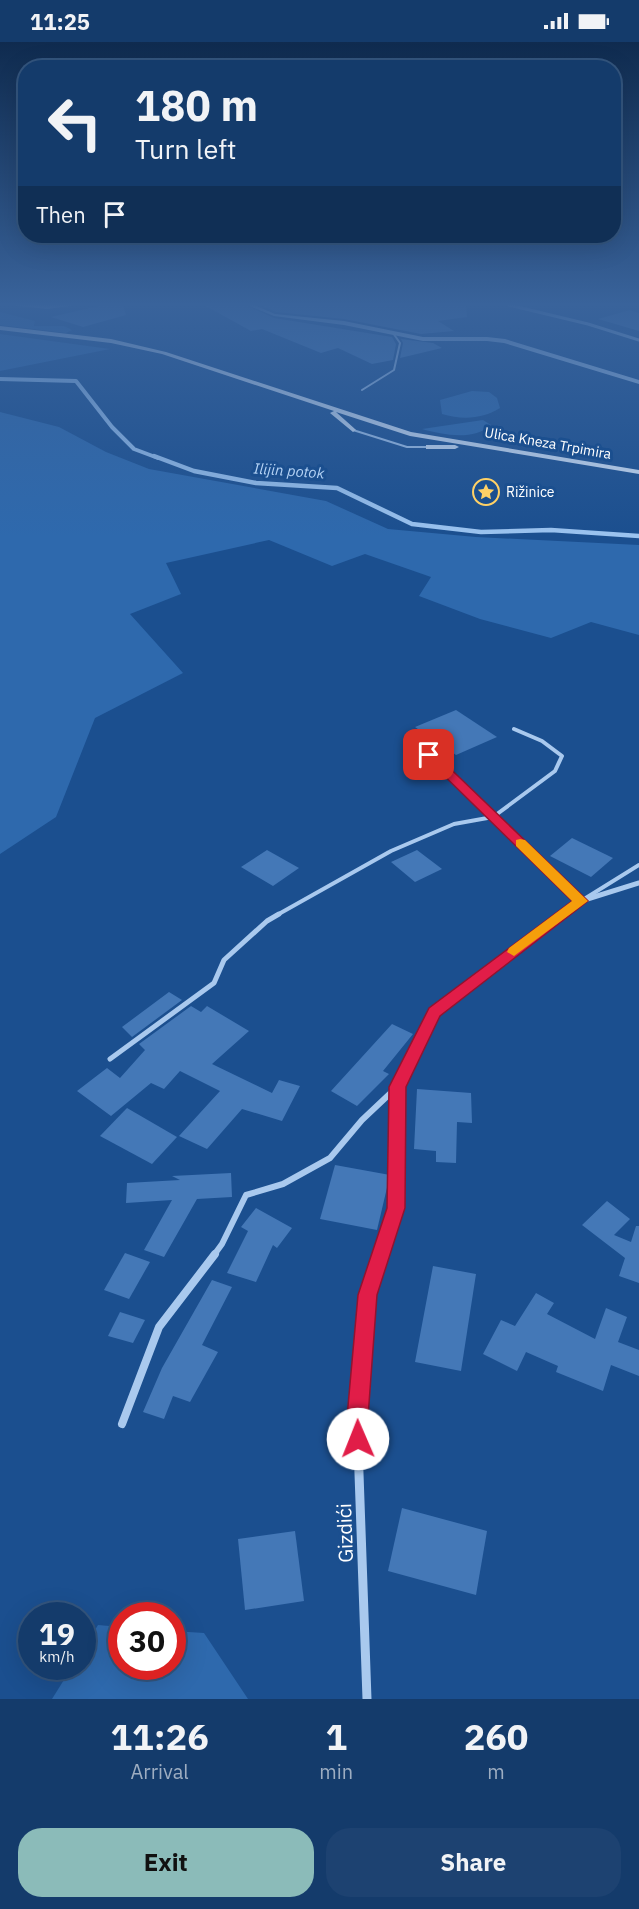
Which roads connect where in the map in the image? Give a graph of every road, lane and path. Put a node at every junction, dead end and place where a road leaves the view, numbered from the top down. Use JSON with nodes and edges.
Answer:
{"nodes":[{"id":1,"x":251,"y":382,"type":"edge"},
{"id":2,"x":374,"y":382,"type":"edge"},
{"id":3,"x":362,"y":390,"type":"dead end"},
{"id":4,"x":322,"y":406,"type":"junction"},
{"id":5,"x":353,"y":430,"type":"joint"},
{"id":6,"x":429,"y":447,"type":"joint"},
{"id":7,"x":499,"y":447,"type":"junction"},
{"id":8,"x":639,"y":472,"type":"edge"},
{"id":9,"x":514,"y":729,"type":"dead end"},
{"id":10,"x":429,"y":755,"type":"dead end"},
{"id":11,"x":493,"y":817,"type":"junction"},
{"id":12,"x":639,"y":865,"type":"edge"},
{"id":13,"x":639,"y":883,"type":"edge"},
{"id":14,"x":581,"y":901,"type":"junction"},
{"id":15,"x":110,"y":1059,"type":"dead end"},
{"id":16,"x":397,"y":1087,"type":"junction"},
{"id":17,"x":122,"y":1424,"type":"dead end"},
{"id":18,"x":367,"y":1699,"type":"edge"}],
"edges":[{"from":1,"to":4,"type":"main road","name":"Ulica Kneza Trpimira"},
{"from":2,"to":3,"type":"lane"},
{"from":4,"to":5,"type":"main road"},
{"from":4,"to":7,"type":"main road","name":"Ulica Kneza Trpimira"},
{"from":5,"to":6,"type":"lane"},
{"from":6,"to":7,"type":"main road"},
{"from":7,"to":8,"type":"main road","name":"Ulica Kneza Trpimira"},
{"from":9,"to":11,"type":"lane"},
{"from":10,"to":11,"type":"lane"},
{"from":11,"to":14,"type":"lane"},
{"from":11,"to":15,"type":"lane"},
{"from":12,"to":14,"type":"lane"},
{"from":13,"to":14,"type":"street","name":"Gizdići"},
{"from":14,"to":16,"type":"street","name":"Gizdići"},
{"from":16,"to":17,"type":"street"},
{"from":16,"to":18,"type":"street","name":"Gizdići"}]}
